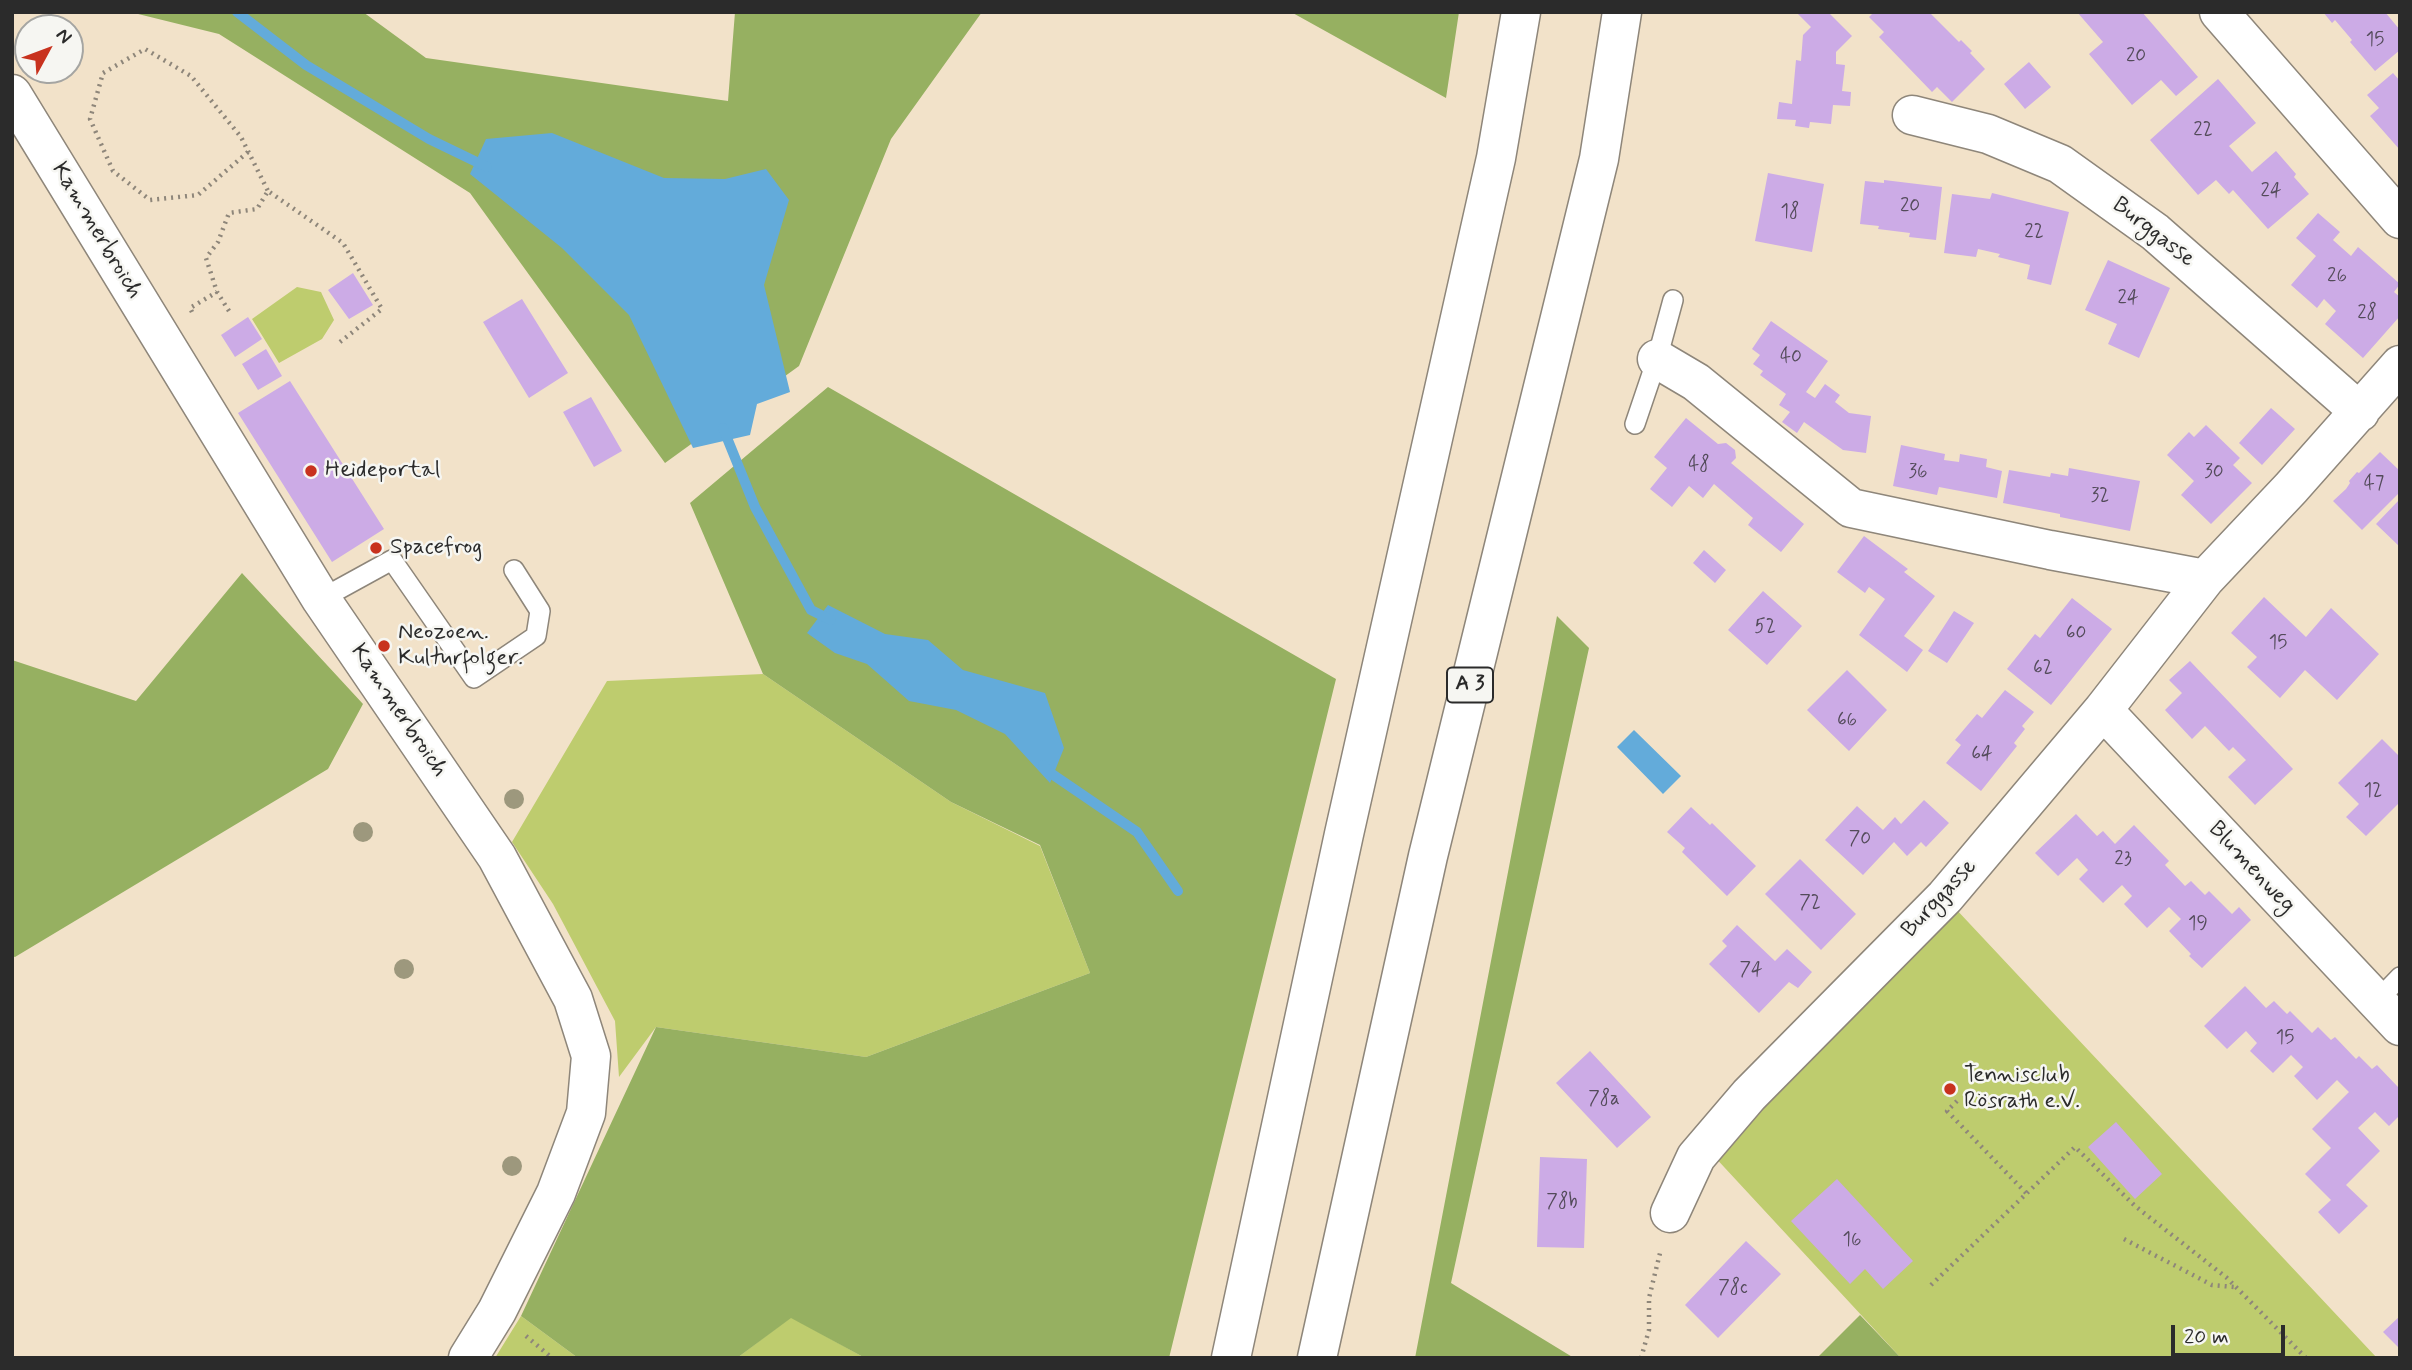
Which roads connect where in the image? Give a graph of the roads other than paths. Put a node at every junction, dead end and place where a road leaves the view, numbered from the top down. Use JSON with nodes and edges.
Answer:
{"nodes":[{"id":1,"x":1521,"y":12,"type":"edge"},
{"id":2,"x":1622,"y":12,"type":"edge"},
{"id":3,"x":2219,"y":12,"type":"edge"},
{"id":4,"x":12,"y":94,"type":"edge"},
{"id":5,"x":1912,"y":115,"type":"dead end"},
{"id":6,"x":2400,"y":219,"type":"edge"},
{"id":7,"x":1673,"y":300,"type":"dead end"},
{"id":8,"x":1657,"y":359,"type":"junction"},
{"id":9,"x":2395,"y":383,"type":"edge"},
{"id":10,"x":2360,"y":412,"type":"junction"},
{"id":11,"x":1635,"y":424,"type":"dead end"},
{"id":12,"x":514,"y":570,"type":"dead end"},
{"id":13,"x":2205,"y":579,"type":"junction"},
{"id":14,"x":321,"y":599,"type":"junction"},
{"id":15,"x":2103,"y":710,"type":"junction"},
{"id":16,"x":2392,"y":1002,"type":"edge"},
{"id":17,"x":1670,"y":1213,"type":"road end"},
{"id":18,"x":468,"y":1358,"type":"edge"},
{"id":19,"x":1231,"y":1358,"type":"edge"},
{"id":20,"x":1317,"y":1358,"type":"edge"}],
"edges":[{"from":1,"to":19,"type":"main road"},
{"from":2,"to":20,"type":"main road","number":"A 3"},
{"from":3,"to":6,"type":"main road"},
{"from":4,"to":14,"type":"main road","name":"Kammerbroich"},
{"from":5,"to":10,"type":"main road","name":"Burggasse"},
{"from":7,"to":8,"type":"lane"},
{"from":8,"to":11,"type":"lane"},
{"from":8,"to":13,"type":"main road"},
{"from":9,"to":10,"type":"main road","name":"Burggasse"},
{"from":10,"to":13,"type":"main road","name":"Burggasse"},
{"from":12,"to":14,"type":"lane"},
{"from":13,"to":15,"type":"main road","name":"Burggasse"},
{"from":14,"to":18,"type":"main road","name":"Kammerbroich"},
{"from":15,"to":16,"type":"main road","name":"Blumenweg"},
{"from":15,"to":17,"type":"main road","name":"Burggasse"}]}
